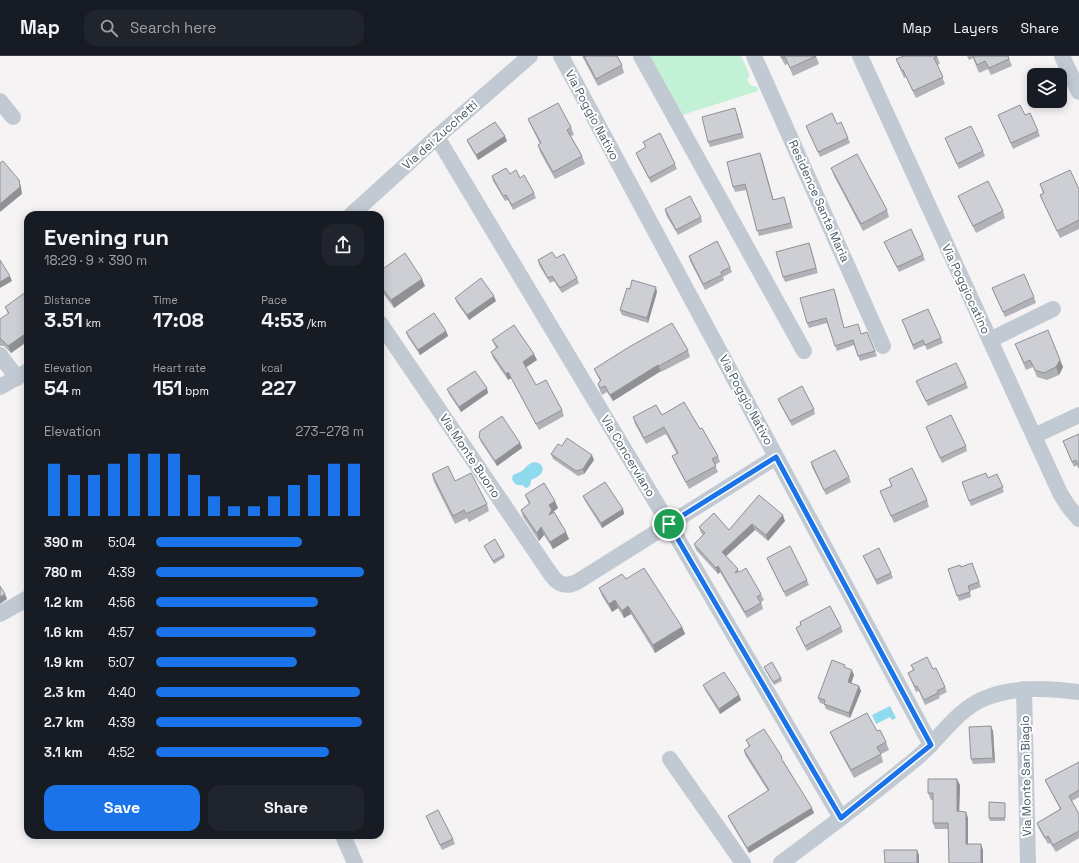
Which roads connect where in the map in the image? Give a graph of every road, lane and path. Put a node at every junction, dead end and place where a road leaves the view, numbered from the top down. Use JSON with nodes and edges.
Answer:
{"nodes":[{"id":1,"x":530,"y":56,"type":"edge"},
{"id":2,"x":561,"y":56,"type":"edge"},
{"id":3,"x":641,"y":56,"type":"edge"},
{"id":4,"x":754,"y":56,"type":"edge"},
{"id":5,"x":860,"y":56,"type":"edge"},
{"id":6,"x":1062,"y":56,"type":"edge"},
{"id":7,"x":1079,"y":92,"type":"edge"},
{"id":8,"x":0,"y":101,"type":"edge"},
{"id":9,"x":13,"y":117,"type":"dead end"},
{"id":10,"x":437,"y":137,"type":"junction"},
{"id":11,"x":354,"y":211,"type":"edge"},
{"id":12,"x":1053,"y":309,"type":"dead end"},
{"id":13,"x":384,"y":329,"type":"edge"},
{"id":14,"x":990,"y":340,"type":"junction"},
{"id":15,"x":883,"y":346,"type":"dead end"},
{"id":16,"x":804,"y":352,"type":"dead end"},
{"id":17,"x":0,"y":355,"type":"edge"},
{"id":18,"x":22,"y":374,"type":"edge"},
{"id":19,"x":0,"y":387,"type":"edge"},
{"id":20,"x":1079,"y":415,"type":"edge"},
{"id":21,"x":1034,"y":436,"type":"junction"},
{"id":22,"x":776,"y":457,"type":"junction"},
{"id":23,"x":1079,"y":519,"type":"edge"},
{"id":24,"x":669,"y":524,"type":"junction"},
{"id":25,"x":24,"y":600,"type":"edge"},
{"id":26,"x":0,"y":614,"type":"edge"},
{"id":27,"x":1024,"y":689,"type":"junction"},
{"id":28,"x":1079,"y":692,"type":"edge"},
{"id":29,"x":931,"y":745,"type":"junction"},
{"id":30,"x":670,"y":759,"type":"dead end"},
{"id":31,"x":841,"y":818,"type":"junction"},
{"id":32,"x":344,"y":839,"type":"edge"},
{"id":33,"x":355,"y":863,"type":"edge"},
{"id":34,"x":743,"y":863,"type":"edge"},
{"id":35,"x":781,"y":863,"type":"edge"},
{"id":36,"x":1028,"y":863,"type":"edge"}],
"edges":[{"from":1,"to":10,"type":"street","name":"Via dei Zucchetti"},
{"from":2,"to":22,"type":"street","name":"Via Poggio Nativo"},
{"from":3,"to":16,"type":"street"},
{"from":4,"to":15,"type":"street","name":"Residence Santa Maria"},
{"from":5,"to":14,"type":"street","name":"Via Poggiocatino"},
{"from":6,"to":7,"type":"street"},
{"from":8,"to":9,"type":"street"},
{"from":10,"to":11,"type":"street","name":"Via dei Zucchetti"},
{"from":10,"to":24,"type":"street","name":"Via Concerviano"},
{"from":12,"to":14,"type":"street"},
{"from":13,"to":24,"type":"street","name":"Via Monte Buono"},
{"from":14,"to":21,"type":"street","name":"Via Poggiocatino"},
{"from":17,"to":18,"type":"street"},
{"from":18,"to":19,"type":"street"},
{"from":20,"to":21,"type":"street"},
{"from":21,"to":23,"type":"street","name":"Via Poggiocatino"},
{"from":22,"to":24,"type":"street"},
{"from":22,"to":29,"type":"street","name":"Via Poggio Nativo"},
{"from":24,"to":31,"type":"street","name":"Via Concerviano"},
{"from":25,"to":26,"type":"street"},
{"from":27,"to":28,"type":"street"},
{"from":27,"to":29,"type":"street"},
{"from":27,"to":36,"type":"street","name":"Via Monte San Biagio"},
{"from":29,"to":31,"type":"street"},
{"from":30,"to":34,"type":"street"},
{"from":31,"to":35,"type":"street"},
{"from":32,"to":33,"type":"street"}]}
